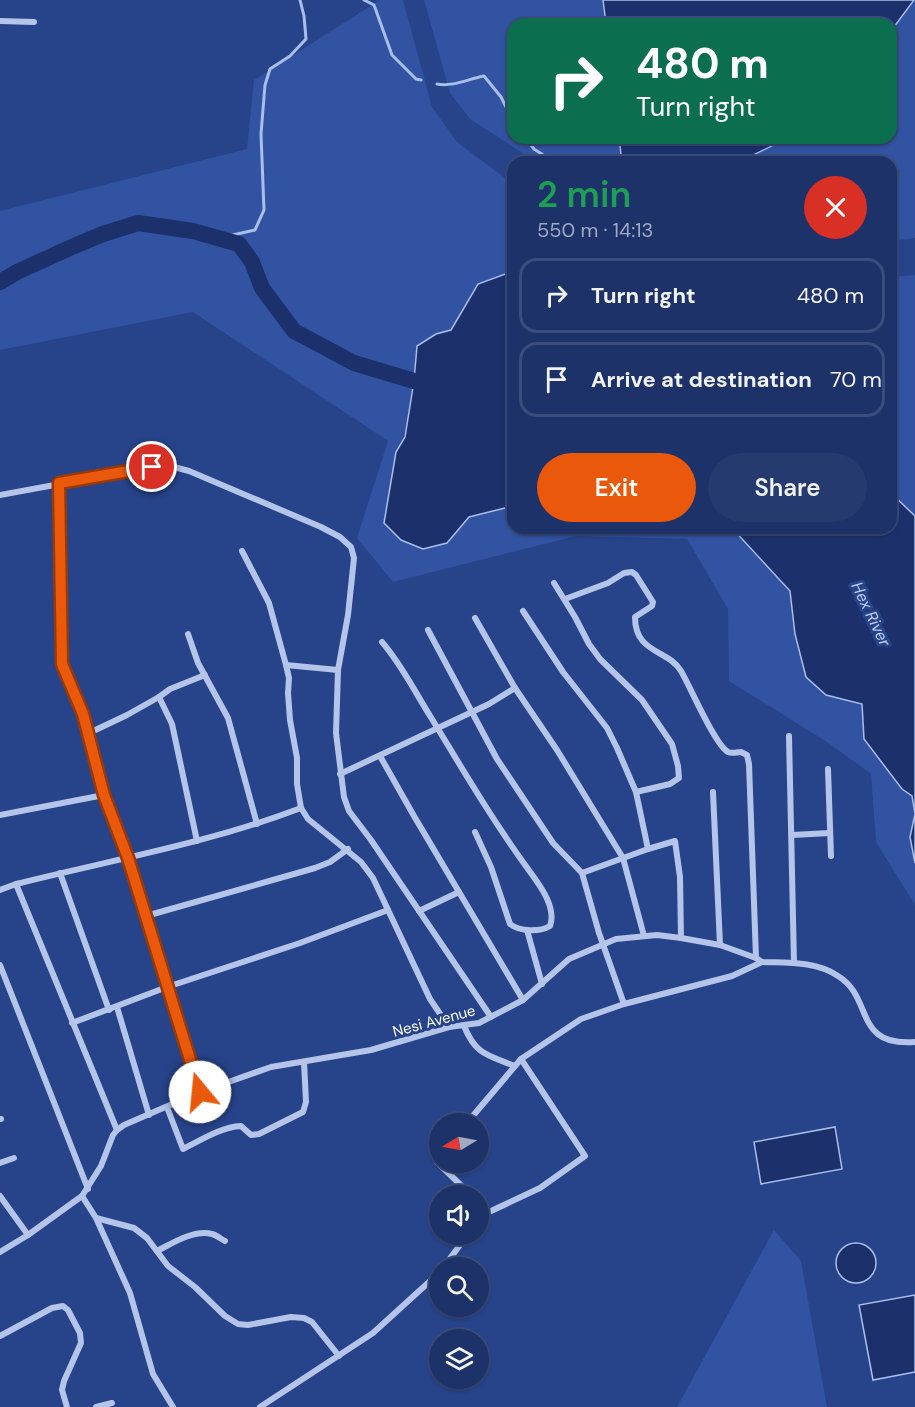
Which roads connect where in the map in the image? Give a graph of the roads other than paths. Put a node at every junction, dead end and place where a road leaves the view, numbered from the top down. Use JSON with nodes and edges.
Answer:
{"nodes":[{"id":1,"x":0,"y":21,"type":"edge"},
{"id":2,"x":34,"y":22,"type":"dead end"},
{"id":3,"x":59,"y":483,"type":"junction"},
{"id":4,"x":0,"y":495,"type":"edge"},
{"id":5,"x":242,"y":551,"type":"dead end"},
{"id":6,"x":554,"y":583,"type":"dead end"},
{"id":7,"x":565,"y":599,"type":"junction"},
{"id":8,"x":523,"y":612,"type":"dead end"},
{"id":9,"x":475,"y":618,"type":"dead end"},
{"id":10,"x":428,"y":630,"type":"dead end"},
{"id":11,"x":188,"y":634,"type":"dead end"},
{"id":12,"x":382,"y":642,"type":"dead end"},
{"id":13,"x":286,"y":665,"type":"junction"},
{"id":14,"x":338,"y":670,"type":"junction"},
{"id":15,"x":205,"y":675,"type":"junction"},
{"id":16,"x":515,"y":688,"type":"junction"},
{"id":17,"x":159,"y":697,"type":"junction"},
{"id":18,"x":472,"y":712,"type":"junction"},
{"id":19,"x":437,"y":727,"type":"junction"},
{"id":20,"x":87,"y":734,"type":"junction"},
{"id":21,"x":789,"y":736,"type":"dead end"},
{"id":22,"x":380,"y":756,"type":"junction"},
{"id":23,"x":828,"y":770,"type":"dead end"},
{"id":24,"x":340,"y":774,"type":"junction"},
{"id":25,"x":636,"y":792,"type":"junction"},
{"id":26,"x":713,"y":792,"type":"dead end"},
{"id":27,"x":104,"y":795,"type":"junction"},
{"id":28,"x":301,"y":808,"type":"junction"},
{"id":29,"x":0,"y":815,"type":"edge"},
{"id":30,"x":257,"y":824,"type":"junction"},
{"id":31,"x":475,"y":832,"type":"dead end"},
{"id":32,"x":830,"y":833,"type":"junction"},
{"id":33,"x":792,"y":835,"type":"junction"},
{"id":34,"x":197,"y":841,"type":"junction"},
{"id":35,"x":348,"y":849,"type":"junction"},
{"id":36,"x":648,"y":849,"type":"junction"},
{"id":37,"x":831,"y":856,"type":"dead end"},
{"id":38,"x":128,"y":858,"type":"junction"},
{"id":39,"x":622,"y":858,"type":"junction"},
{"id":40,"x":60,"y":873,"type":"junction"},
{"id":41,"x":582,"y":873,"type":"junction"},
{"id":42,"x":16,"y":884,"type":"junction"},
{"id":43,"x":0,"y":890,"type":"edge"},
{"id":44,"x":459,"y":891,"type":"junction"},
{"id":45,"x":388,"y":910,"type":"junction"},
{"id":46,"x":419,"y":911,"type":"junction"},
{"id":47,"x":146,"y":916,"type":"junction"},
{"id":48,"x":527,"y":930,"type":"junction"},
{"id":49,"x":644,"y":936,"type":"junction"},
{"id":50,"x":681,"y":938,"type":"junction"},
{"id":51,"x":604,"y":943,"type":"junction"},
{"id":52,"x":720,"y":945,"type":"junction"},
{"id":53,"x":759,"y":960,"type":"junction"},
{"id":54,"x":794,"y":963,"type":"junction"},
{"id":55,"x":0,"y":964,"type":"edge"},
{"id":56,"x":542,"y":984,"type":"junction"},
{"id":57,"x":167,"y":987,"type":"junction"},
{"id":58,"x":523,"y":1000,"type":"junction"},
{"id":59,"x":624,"y":1004,"type":"junction"},
{"id":60,"x":117,"y":1007,"type":"junction"},
{"id":61,"x":109,"y":1010,"type":"junction"},
{"id":62,"x":491,"y":1017,"type":"junction"},
{"id":63,"x":72,"y":1023,"type":"junction"},
{"id":64,"x":464,"y":1026,"type":"junction"},
{"id":65,"x":449,"y":1027,"type":"junction"},
{"id":66,"x":915,"y":1042,"type":"edge"},
{"id":67,"x":521,"y":1059,"type":"junction"},
{"id":68,"x":303,"y":1062,"type":"junction"},
{"id":69,"x":514,"y":1066,"type":"junction"},
{"id":70,"x":200,"y":1092,"type":"junction"},
{"id":71,"x":167,"y":1107,"type":"junction"},
{"id":72,"x":475,"y":1113,"type":"edge"},
{"id":73,"x":149,"y":1115,"type":"junction"},
{"id":74,"x":117,"y":1130,"type":"junction"},
{"id":75,"x":14,"y":1158,"type":"dead end"},
{"id":76,"x":0,"y":1163,"type":"edge"},
{"id":77,"x":448,"y":1173,"type":"edge"},
{"id":78,"x":461,"y":1185,"type":"edge"},
{"id":79,"x":88,"y":1189,"type":"junction"},
{"id":80,"x":0,"y":1196,"type":"edge"},
{"id":81,"x":82,"y":1196,"type":"junction"},
{"id":82,"x":489,"y":1212,"type":"edge"},
{"id":83,"x":96,"y":1218,"type":"junction"},
{"id":84,"x":28,"y":1235,"type":"junction"},
{"id":85,"x":225,"y":1241,"type":"dead end"},
{"id":86,"x":157,"y":1251,"type":"junction"},
{"id":87,"x":0,"y":1252,"type":"edge"},
{"id":88,"x":429,"y":1282,"type":"edge"},
{"id":89,"x":0,"y":1336,"type":"edge"},
{"id":90,"x":339,"y":1356,"type":"junction"},
{"id":91,"x":112,"y":1403,"type":"dead end"},
{"id":92,"x":67,"y":1407,"type":"edge"},
{"id":93,"x":96,"y":1407,"type":"edge"},
{"id":94,"x":173,"y":1407,"type":"edge"},
{"id":95,"x":260,"y":1407,"type":"edge"}],
"edges":[{"from":1,"to":2,"type":"street"},
{"from":3,"to":4,"type":"street"},
{"from":3,"to":14,"type":"street"},
{"from":3,"to":20,"type":"street"},
{"from":5,"to":13,"type":"street"},
{"from":6,"to":7,"type":"street"},
{"from":7,"to":25,"type":"street"},
{"from":7,"to":53,"type":"street"},
{"from":8,"to":25,"type":"street"},
{"from":9,"to":16,"type":"street"},
{"from":10,"to":18,"type":"street"},
{"from":11,"to":15,"type":"street"},
{"from":12,"to":19,"type":"street"},
{"from":13,"to":14,"type":"street"},
{"from":13,"to":28,"type":"street"},
{"from":14,"to":24,"type":"street"},
{"from":15,"to":17,"type":"street"},
{"from":15,"to":30,"type":"street"},
{"from":16,"to":18,"type":"street"},
{"from":16,"to":39,"type":"street"},
{"from":17,"to":20,"type":"street"},
{"from":17,"to":34,"type":"street"},
{"from":18,"to":19,"type":"street"},
{"from":18,"to":41,"type":"street"},
{"from":19,"to":22,"type":"street"},
{"from":19,"to":48,"type":"street"},
{"from":20,"to":27,"type":"street"},
{"from":21,"to":33,"type":"street"},
{"from":22,"to":24,"type":"street"},
{"from":22,"to":44,"type":"street"},
{"from":23,"to":32,"type":"street"},
{"from":24,"to":46,"type":"street"},
{"from":25,"to":36,"type":"street"},
{"from":26,"to":52,"type":"street"},
{"from":27,"to":29,"type":"street"},
{"from":27,"to":38,"type":"street"},
{"from":28,"to":30,"type":"street"},
{"from":28,"to":35,"type":"street"},
{"from":30,"to":34,"type":"street"},
{"from":31,"to":48,"type":"street"},
{"from":32,"to":33,"type":"street"},
{"from":32,"to":37,"type":"street"},
{"from":33,"to":54,"type":"street"},
{"from":34,"to":38,"type":"street"},
{"from":35,"to":45,"type":"street"},
{"from":35,"to":47,"type":"street"},
{"from":36,"to":39,"type":"street"},
{"from":36,"to":50,"type":"street"},
{"from":38,"to":40,"type":"street"},
{"from":38,"to":47,"type":"street"},
{"from":39,"to":41,"type":"street"},
{"from":39,"to":49,"type":"street"},
{"from":40,"to":42,"type":"street"},
{"from":40,"to":61,"type":"street"},
{"from":41,"to":51,"type":"street"},
{"from":42,"to":43,"type":"street"},
{"from":42,"to":63,"type":"street"},
{"from":44,"to":46,"type":"street"},
{"from":44,"to":58,"type":"street"},
{"from":45,"to":57,"type":"street"},
{"from":45,"to":65,"type":"street"},
{"from":46,"to":62,"type":"street"},
{"from":47,"to":57,"type":"street"},
{"from":48,"to":56,"type":"street"},
{"from":49,"to":50,"type":"street","name":"Nesi Avenue"},
{"from":49,"to":51,"type":"street","name":"Nesi Avenue"},
{"from":50,"to":52,"type":"street","name":"Nesi Avenue"},
{"from":51,"to":56,"type":"street","name":"Nesi Avenue"},
{"from":51,"to":59,"type":"street"},
{"from":52,"to":53,"type":"street","name":"Nesi Avenue"},
{"from":53,"to":54,"type":"street","name":"Nesi Avenue"},
{"from":53,"to":59,"type":"street"},
{"from":54,"to":66,"type":"street","name":"Nesi Avenue"},
{"from":55,"to":79,"type":"street"},
{"from":56,"to":58,"type":"street","name":"Nesi Avenue"},
{"from":57,"to":60,"type":"street"},
{"from":57,"to":70,"type":"street"},
{"from":58,"to":62,"type":"street","name":"Nesi Avenue"},
{"from":59,"to":67,"type":"street"},
{"from":60,"to":61,"type":"street"},
{"from":60,"to":73,"type":"street"},
{"from":61,"to":63,"type":"street"},
{"from":62,"to":64,"type":"street","name":"Nesi Avenue"},
{"from":63,"to":74,"type":"street"},
{"from":64,"to":65,"type":"street","name":"Nesi Avenue"},
{"from":64,"to":69,"type":"street"},
{"from":65,"to":68,"type":"street","name":"Nesi Avenue"},
{"from":67,"to":69,"type":"street"},
{"from":67,"to":82,"type":"street"},
{"from":68,"to":70,"type":"street","name":"Nesi Avenue"},
{"from":68,"to":71,"type":"street"},
{"from":69,"to":72,"type":"street"},
{"from":70,"to":71,"type":"street","name":"Nesi Avenue"},
{"from":71,"to":73,"type":"street","name":"Nesi Avenue"},
{"from":73,"to":74,"type":"street","name":"Nesi Avenue"},
{"from":74,"to":79,"type":"street"},
{"from":75,"to":76,"type":"street"},
{"from":77,"to":78,"type":"street"},
{"from":79,"to":81,"type":"street"},
{"from":80,"to":84,"type":"street"},
{"from":81,"to":83,"type":"street"},
{"from":81,"to":84,"type":"street"},
{"from":83,"to":86,"type":"street"},
{"from":83,"to":94,"type":"street"},
{"from":84,"to":87,"type":"street"},
{"from":85,"to":86,"type":"street"},
{"from":86,"to":90,"type":"street"},
{"from":88,"to":90,"type":"street"},
{"from":89,"to":92,"type":"street"},
{"from":90,"to":95,"type":"street"},
{"from":91,"to":93,"type":"street"}]}
